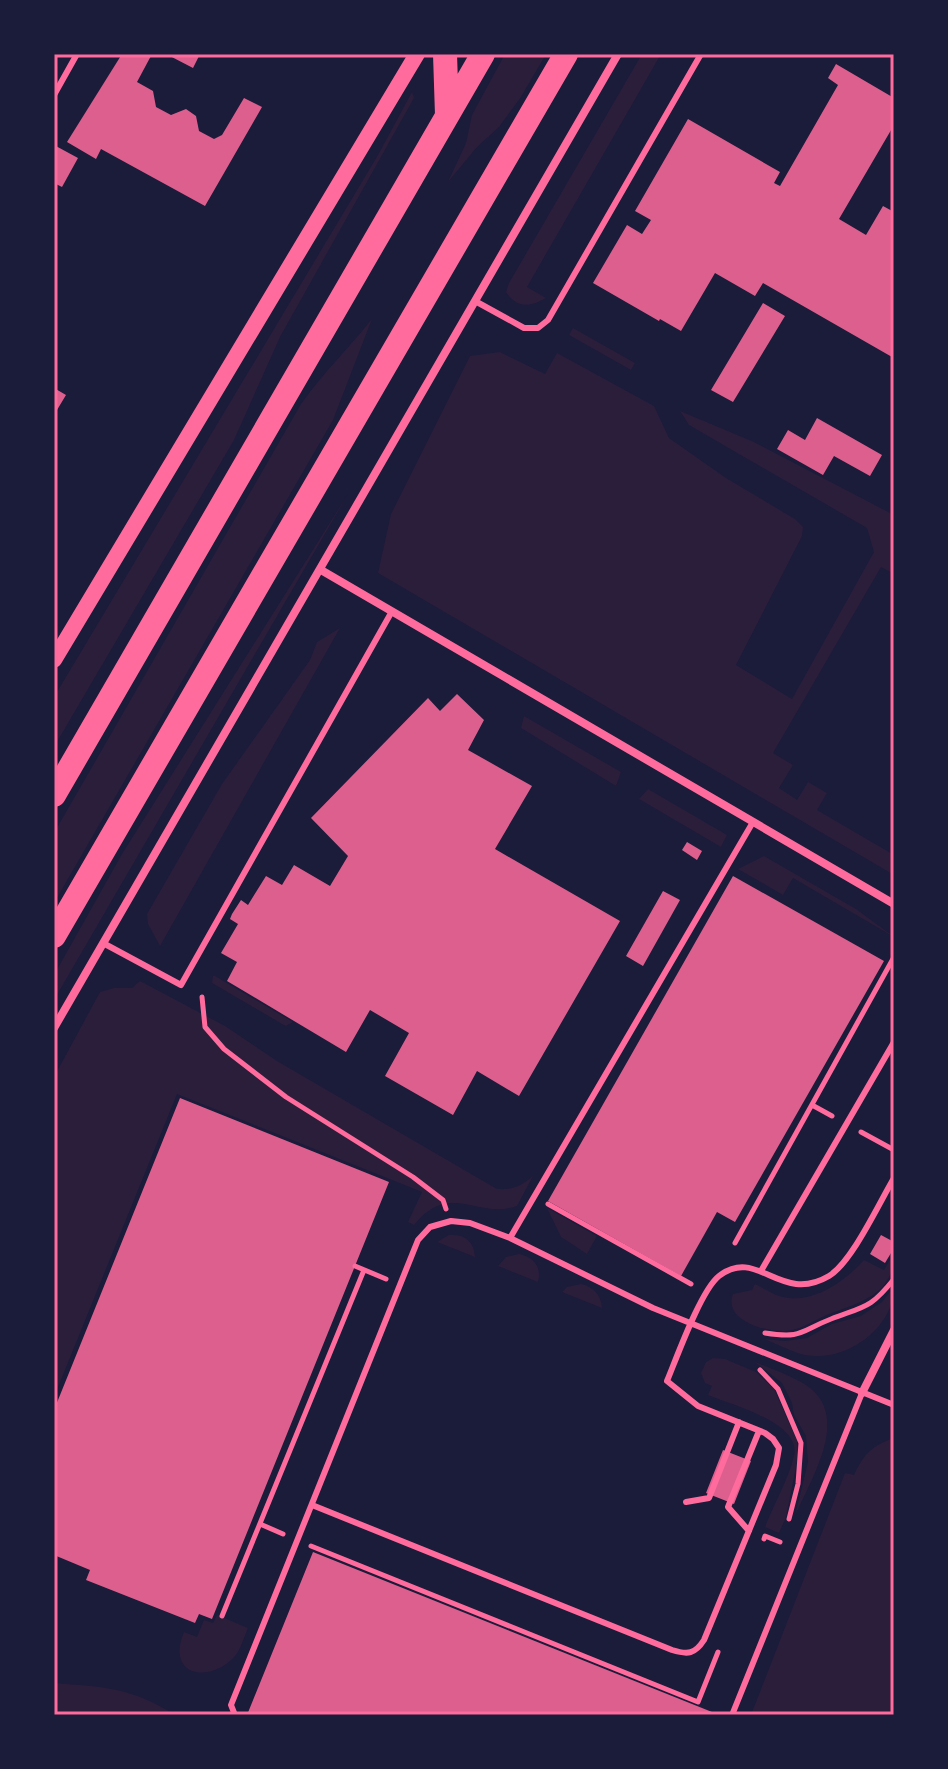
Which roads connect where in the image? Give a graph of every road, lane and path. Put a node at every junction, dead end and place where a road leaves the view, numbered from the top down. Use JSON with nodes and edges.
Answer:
{"nodes":[{"id":1,"x":77,"y":54,"type":"edge"},
{"id":2,"x":417,"y":54,"type":"edge"},
{"id":3,"x":445,"y":54,"type":"edge"},
{"id":4,"x":483,"y":54,"type":"edge"},
{"id":5,"x":566,"y":54,"type":"edge"},
{"id":6,"x":618,"y":54,"type":"edge"},
{"id":7,"x":701,"y":54,"type":"edge"},
{"id":8,"x":54,"y":95,"type":"edge"},
{"id":9,"x":447,"y":115,"type":"junction"},
{"id":10,"x":475,"y":301,"type":"junction"},
{"id":11,"x":321,"y":570,"type":"junction"},
{"id":12,"x":391,"y":613,"type":"junction"},
{"id":13,"x":54,"y":660,"type":"edge"},
{"id":14,"x":54,"y":795,"type":"edge"},
{"id":15,"x":753,"y":822,"type":"junction"},
{"id":16,"x":894,"y":904,"type":"edge"},
{"id":17,"x":54,"y":936,"type":"edge"},
{"id":18,"x":103,"y":943,"type":"junction"},
{"id":19,"x":894,"y":957,"type":"edge"},
{"id":20,"x":202,"y":997,"type":"dead end"},
{"id":21,"x":54,"y":1028,"type":"edge"},
{"id":22,"x":894,"y":1042,"type":"edge"},
{"id":23,"x":812,"y":1105,"type":"junction"},
{"id":24,"x":833,"y":1117,"type":"dead end"},
{"id":25,"x":861,"y":1132,"type":"dead end"},
{"id":26,"x":894,"y":1150,"type":"edge"},
{"id":27,"x":894,"y":1178,"type":"edge"},
{"id":28,"x":534,"y":1197,"type":"junction"},
{"id":29,"x":450,"y":1221,"type":"junction"},
{"id":30,"x":510,"y":1238,"type":"junction"},
{"id":31,"x":735,"y":1243,"type":"dead end"},
{"id":32,"x":355,"y":1266,"type":"dead end"},
{"id":33,"x":391,"y":1268,"type":"dead end"},
{"id":34,"x":364,"y":1270,"type":"junction"},
{"id":35,"x":761,"y":1271,"type":"junction"},
{"id":36,"x":894,"y":1279,"type":"edge"},
{"id":37,"x":691,"y":1284,"type":"dead end"},
{"id":38,"x":691,"y":1323,"type":"junction"},
{"id":39,"x":894,"y":1330,"type":"edge"},
{"id":40,"x":764,"y":1333,"type":"dead end"},
{"id":41,"x":862,"y":1393,"type":"junction"},
{"id":42,"x":894,"y":1405,"type":"edge"},
{"id":43,"x":739,"y":1422,"type":"junction"},
{"id":44,"x":759,"y":1431,"type":"junction"},
{"id":45,"x":686,"y":1502,"type":"dead end"},
{"id":46,"x":312,"y":1505,"type":"junction"},
{"id":47,"x":259,"y":1524,"type":"junction"},
{"id":48,"x":749,"y":1531,"type":"junction"},
{"id":49,"x":284,"y":1534,"type":"dead end"},
{"id":50,"x":222,"y":1616,"type":"dead end"},
{"id":51,"x":235,"y":1715,"type":"edge"},
{"id":52,"x":732,"y":1715,"type":"edge"}],
"edges":[{"from":1,"to":8,"type":"lane"},
{"from":2,"to":13,"type":"main road"},
{"from":3,"to":9,"type":"highway"},
{"from":4,"to":9,"type":"highway"},
{"from":5,"to":17,"type":"highway"},
{"from":6,"to":10,"type":"street"},
{"from":7,"to":10,"type":"lane"},
{"from":9,"to":14,"type":"highway"},
{"from":10,"to":11,"type":"street"},
{"from":11,"to":12,"type":"street"},
{"from":11,"to":18,"type":"street"},
{"from":12,"to":15,"type":"street"},
{"from":12,"to":18,"type":"lane"},
{"from":15,"to":16,"type":"street"},
{"from":15,"to":28,"type":"lane"},
{"from":18,"to":21,"type":"street"},
{"from":19,"to":23,"type":"path"},
{"from":20,"to":29,"type":"path"},
{"from":22,"to":35,"type":"lane"},
{"from":23,"to":24,"type":"path"},
{"from":23,"to":31,"type":"path"},
{"from":25,"to":26,"type":"path"},
{"from":27,"to":35,"type":"lane"},
{"from":28,"to":30,"type":"lane"},
{"from":28,"to":37,"type":"path"},
{"from":29,"to":30,"type":"lane"},
{"from":29,"to":46,"type":"lane"},
{"from":30,"to":38,"type":"lane"},
{"from":32,"to":34,"type":"path"},
{"from":33,"to":34,"type":"path"},
{"from":34,"to":47,"type":"path"},
{"from":35,"to":38,"type":"lane"},
{"from":36,"to":40,"type":"path"},
{"from":38,"to":41,"type":"lane"},
{"from":38,"to":43,"type":"lane"},
{"from":39,"to":41,"type":"street"},
{"from":41,"to":42,"type":"lane"},
{"from":41,"to":52,"type":"lane"},
{"from":43,"to":44,"type":"lane"},
{"from":43,"to":45,"type":"lane"},
{"from":44,"to":48,"type":"lane"},
{"from":44,"to":48,"type":"lane"},
{"from":46,"to":48,"type":"lane"},
{"from":46,"to":51,"type":"lane"},
{"from":47,"to":49,"type":"path"},
{"from":47,"to":50,"type":"path"}]}
